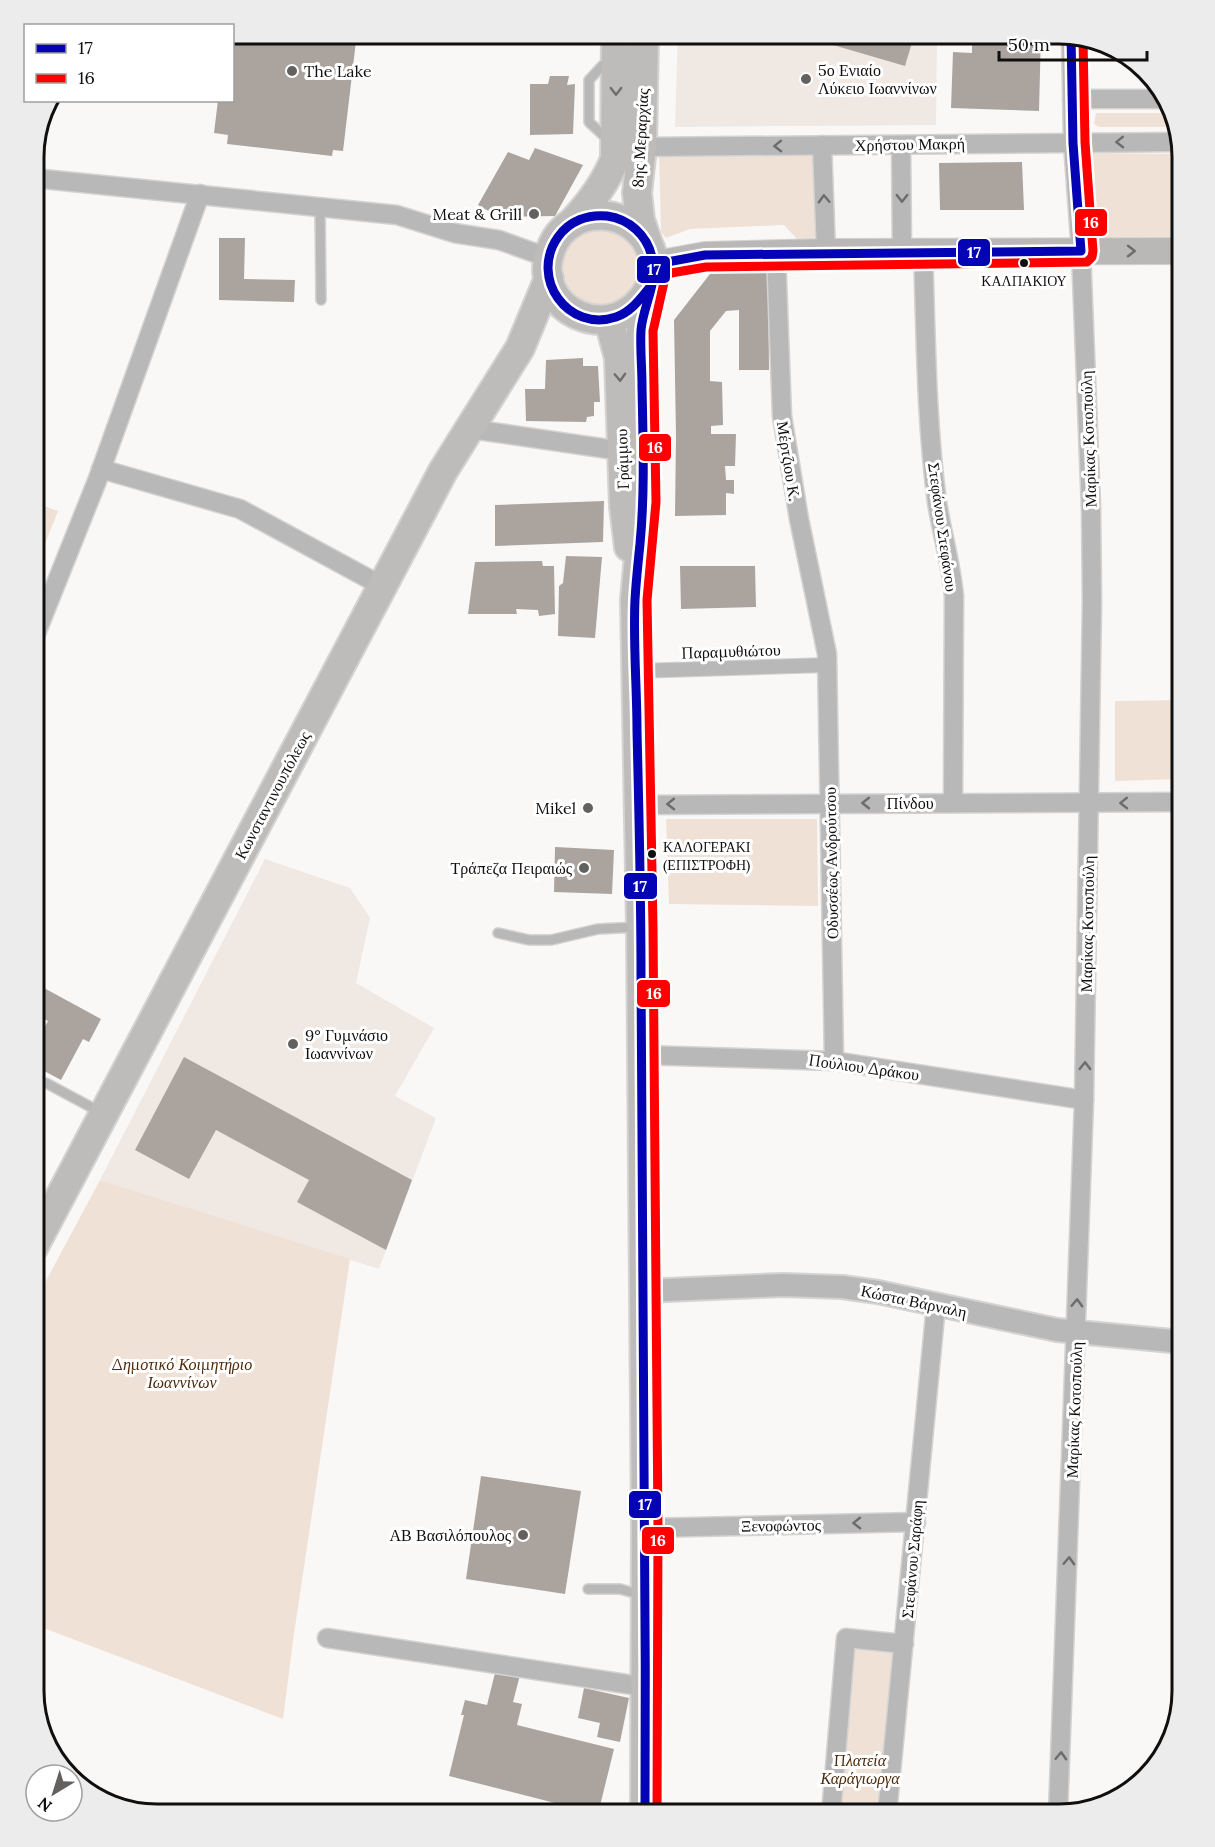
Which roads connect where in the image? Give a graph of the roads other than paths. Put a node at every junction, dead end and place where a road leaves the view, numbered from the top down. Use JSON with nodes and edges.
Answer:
{"nodes":[{"id":1,"x":616,"y":44,"type":"edge"},
{"id":2,"x":644,"y":44,"type":"edge"},
{"id":3,"x":1071,"y":45,"type":"edge"},
{"id":4,"x":603,"y":65,"type":"dead end"},
{"id":5,"x":1072,"y":99,"type":"junction"},
{"id":6,"x":1155,"y":99,"type":"edge"},
{"id":7,"x":603,"y":135,"type":"dead end"},
{"id":8,"x":1171,"y":142,"type":"edge"},
{"id":9,"x":1073,"y":143,"type":"junction"},
{"id":10,"x":822,"y":145,"type":"junction"},
{"id":11,"x":902,"y":145,"type":"junction"},
{"id":12,"x":642,"y":147,"type":"junction"},
{"id":13,"x":44,"y":179,"type":"edge"},
{"id":14,"x":200,"y":194,"type":"junction"},
{"id":15,"x":320,"y":207,"type":"junction"},
{"id":16,"x":647,"y":241,"type":"junction"},
{"id":17,"x":556,"y":250,"type":"junction"},
{"id":18,"x":913,"y":251,"type":"junction"},
{"id":19,"x":1081,"y":251,"type":"junction"},
{"id":20,"x":1172,"y":251,"type":"edge"},
{"id":21,"x":826,"y":252,"type":"junction"},
{"id":22,"x":776,"y":253,"type":"junction"},
{"id":23,"x":652,"y":279,"type":"junction"},
{"id":24,"x":321,"y":300,"type":"dead end"},
{"id":25,"x":579,"y":316,"type":"junction"},
{"id":26,"x":609,"y":320,"type":"junction"},
{"id":27,"x":520,"y":348,"type":"junction"},
{"id":28,"x":471,"y":429,"type":"junction"},
{"id":29,"x":622,"y":451,"type":"junction"},
{"id":30,"x":101,"y":469,"type":"junction"},
{"id":31,"x":382,"y":585,"type":"junction"},
{"id":32,"x":635,"y":600,"type":"junction"},
{"id":33,"x":44,"y":613,"type":"edge"},
{"id":34,"x":828,"y":665,"type":"junction"},
{"id":35,"x":636,"y":671,"type":"junction"},
{"id":36,"x":1172,"y":802,"type":"edge"},
{"id":37,"x":830,"y":803,"type":"junction"},
{"id":38,"x":953,"y":803,"type":"junction"},
{"id":39,"x":1090,"y":803,"type":"junction"},
{"id":40,"x":639,"y":805,"type":"junction"},
{"id":41,"x":641,"y":927,"type":"junction"},
{"id":42,"x":498,"y":933,"type":"dead end"},
{"id":43,"x":642,"y":1055,"type":"junction"},
{"id":44,"x":834,"y":1061,"type":"junction"},
{"id":45,"x":44,"y":1083,"type":"edge"},
{"id":46,"x":1084,"y":1100,"type":"junction"},
{"id":47,"x":104,"y":1114,"type":"junction"},
{"id":48,"x":44,"y":1227,"type":"edge"},
{"id":49,"x":644,"y":1291,"type":"junction"},
{"id":50,"x":936,"y":1305,"type":"junction"},
{"id":51,"x":1076,"y":1333,"type":"junction"},
{"id":52,"x":1172,"y":1341,"type":"edge"},
{"id":53,"x":916,"y":1522,"type":"junction"},
{"id":54,"x":646,"y":1528,"type":"junction"},
{"id":55,"x":588,"y":1588,"type":"dead end"},
{"id":56,"x":646,"y":1596,"type":"junction"},
{"id":57,"x":327,"y":1638,"type":"dead end"},
{"id":58,"x":904,"y":1644,"type":"junction"},
{"id":59,"x":646,"y":1687,"type":"junction"},
{"id":60,"x":645,"y":1804,"type":"edge"},
{"id":61,"x":832,"y":1804,"type":"edge"},
{"id":62,"x":888,"y":1804,"type":"edge"},
{"id":63,"x":1058,"y":1804,"type":"edge"}],
"edges":[{"from":1,"to":17,"type":"main road","name":"8ης Μεραρχίας","one_way":true},
{"from":2,"to":12,"type":"main road","name":"8ης Μεραρχίας"},
{"from":3,"to":5,"type":"street","name":"Μαρίκας Κοτοπούλη"},
{"from":4,"to":7,"type":"lane"},
{"from":5,"to":6,"type":"street"},
{"from":5,"to":9,"type":"street","name":"Μαρίκας Κοτοπούλη"},
{"from":8,"to":9,"type":"street","name":"Χρήστου Μακρή","one_way":true},
{"from":9,"to":11,"type":"street","name":"Χρήστου Μακρή"},
{"from":9,"to":19,"type":"street","name":"Μαρίκας Κοτοπούλη"},
{"from":10,"to":11,"type":"street","name":"Χρήστου Μακρή"},
{"from":10,"to":12,"type":"street","name":"Χρήστου Μακρή","one_way":true},
{"from":21,"to":10,"type":"street","one_way":true},
{"from":11,"to":18,"type":"street","name":"Στεφάνου Στεφάνου","one_way":true},
{"from":12,"to":16,"type":"main road","name":"8ης Μεραρχίας"},
{"from":13,"to":14,"type":"street"},
{"from":14,"to":15,"type":"street"},
{"from":14,"to":30,"type":"street"},
{"from":15,"to":17,"type":"street"},
{"from":15,"to":24,"type":"lane"},
{"from":16,"to":17,"type":"main road"},
{"from":16,"to":23,"type":"main road","name":"Γράμμου"},
{"from":17,"to":25,"type":"main road"},
{"from":17,"to":27,"type":"main road","name":"Κωνσταντινουπόλεως"},
{"from":18,"to":19,"type":"main road"},
{"from":18,"to":21,"type":"main road"},
{"from":18,"to":38,"type":"street","name":"Στεφάνου Στεφάνου"},
{"from":19,"to":20,"type":"main road","one_way":true},
{"from":19,"to":39,"type":"street","name":"Μαρίκας Κοτοπούλη"},
{"from":21,"to":22,"type":"main road"},
{"from":22,"to":23,"type":"main road"},
{"from":22,"to":34,"type":"street","name":"Μέρτζιου Κ."},
{"from":23,"to":26,"type":"main road"},
{"from":23,"to":32,"type":"main road","name":"Γράμμου"},
{"from":25,"to":26,"type":"main road"},
{"from":25,"to":27,"type":"main road","name":"Κωνσταντινουπόλεως"},
{"from":26,"to":29,"type":"main road","name":"Γράμμου","one_way":true},
{"from":27,"to":28,"type":"main road","name":"Κωνσταντινουπόλεως"},
{"from":28,"to":29,"type":"street"},
{"from":28,"to":31,"type":"main road","name":"Κωνσταντινουπόλεως"},
{"from":29,"to":32,"type":"main road","name":"Γράμμου"},
{"from":30,"to":31,"type":"street"},
{"from":30,"to":33,"type":"street"},
{"from":31,"to":47,"type":"main road","name":"Κωνσταντινουπόλεως"},
{"from":32,"to":35,"type":"main road","name":"Γράμμου"},
{"from":34,"to":35,"type":"street","name":"Παραμυθιώτου"},
{"from":34,"to":37,"type":"street","name":"Οδυσσέως Ανδρούτσου"},
{"from":35,"to":40,"type":"main road","name":"Γράμμου"},
{"from":36,"to":39,"type":"street","name":"Πίνδου","one_way":true},
{"from":38,"to":37,"type":"street","name":"Πίνδου","one_way":true},
{"from":37,"to":40,"type":"street","name":"Πίνδου","one_way":true},
{"from":37,"to":44,"type":"street","name":"Οδυσσέως Ανδρούτσου"},
{"from":38,"to":39,"type":"street","name":"Πίνδου"},
{"from":46,"to":39,"type":"street","name":"Μαρίκας Κοτοπούλη","one_way":true},
{"from":40,"to":41,"type":"main road","name":"Γράμμου"},
{"from":41,"to":42,"type":"lane"},
{"from":41,"to":43,"type":"main road","name":"Γράμμου"},
{"from":43,"to":44,"type":"street","name":"Πούλιου Δράκου"},
{"from":43,"to":49,"type":"main road","name":"Γράμμου"},
{"from":44,"to":46,"type":"street","name":"Πούλιου Δράκου"},
{"from":45,"to":47,"type":"lane"},
{"from":51,"to":46,"type":"street","name":"Μαρίκας Κοτοπούλη","one_way":true},
{"from":47,"to":48,"type":"main road","name":"Κωνσταντινουπόλεως"},
{"from":49,"to":50,"type":"street","name":"Κώστα Βάρναλη"},
{"from":49,"to":54,"type":"main road","name":"Γράμμου"},
{"from":50,"to":51,"type":"street","name":"Κώστα Βάρναλη"},
{"from":50,"to":53,"type":"street","name":"Στεφάνου Σαράφη"},
{"from":51,"to":52,"type":"street","name":"Κώστα Βάρναλη"},
{"from":63,"to":51,"type":"street","name":"Μαρίκας Κοτοπούλη","one_way":true},
{"from":53,"to":54,"type":"street","name":"Ξενοφώντος","one_way":true},
{"from":53,"to":58,"type":"street","name":"Στεφάνου Σαράφη"},
{"from":54,"to":56,"type":"main road","name":"Γράμμου"},
{"from":55,"to":56,"type":"lane"},
{"from":56,"to":59,"type":"main road","name":"Γράμμου"},
{"from":57,"to":59,"type":"street"},
{"from":58,"to":61,"type":"street"},
{"from":58,"to":62,"type":"street","name":"Στεφάνου Σαράφη"},
{"from":59,"to":60,"type":"main road","name":"Γράμμου"}]}
